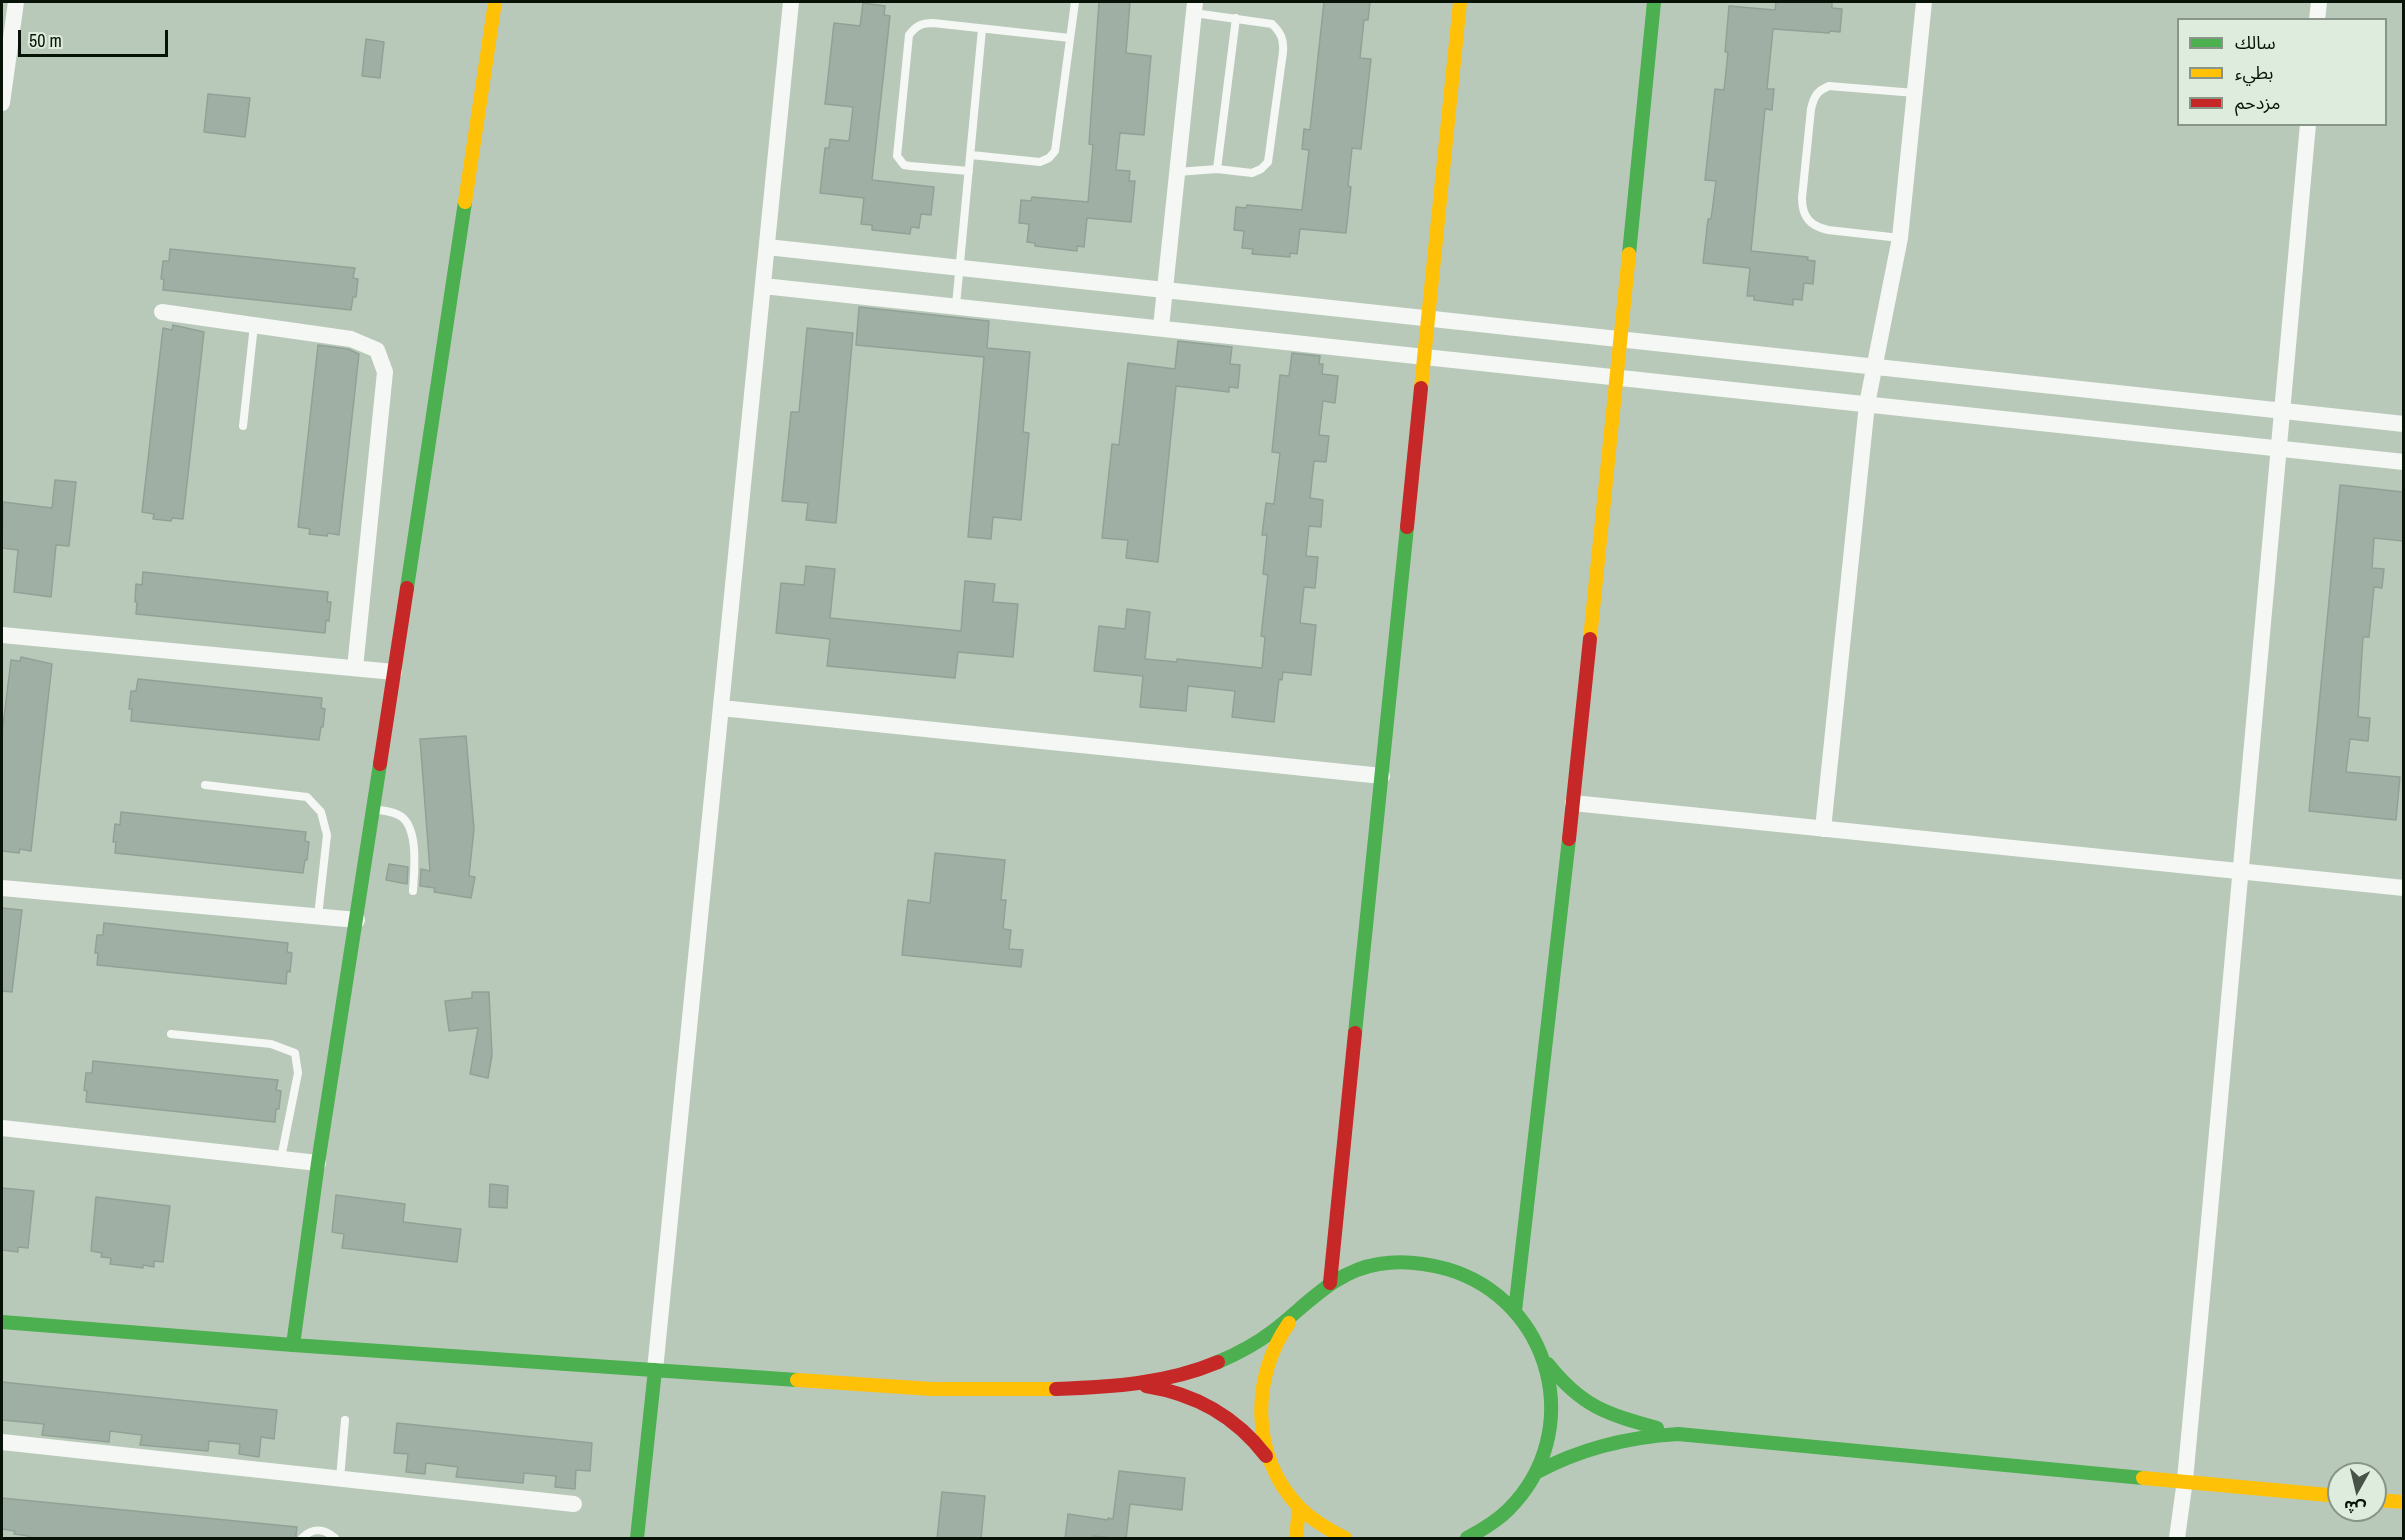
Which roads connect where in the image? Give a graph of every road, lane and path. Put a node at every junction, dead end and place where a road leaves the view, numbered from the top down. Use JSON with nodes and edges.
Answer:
{"nodes":[{"id":1,"x":16,"y":2,"type":"edge"},
{"id":2,"x":495,"y":2,"type":"edge"},
{"id":3,"x":791,"y":2,"type":"edge"},
{"id":4,"x":1074,"y":2,"type":"edge"},
{"id":5,"x":1460,"y":2,"type":"edge"},
{"id":6,"x":1654,"y":2,"type":"edge"},
{"id":7,"x":1924,"y":2,"type":"edge"},
{"id":8,"x":2319,"y":2,"type":"edge"},
{"id":9,"x":1195,"y":7,"type":"edge"},
{"id":10,"x":1236,"y":18,"type":"junction"},
{"id":11,"x":2317,"y":18,"type":"edge"},
{"id":12,"x":982,"y":29,"type":"junction"},
{"id":13,"x":1070,"y":38,"type":"junction"},
{"id":14,"x":1915,"y":93,"type":"junction"},
{"id":15,"x":2,"y":103,"type":"edge"},
{"id":16,"x":2308,"y":126,"type":"edge"},
{"id":17,"x":971,"y":155,"type":"junction"},
{"id":18,"x":1216,"y":169,"type":"junction"},
{"id":19,"x":969,"y":171,"type":"junction"},
{"id":20,"x":1178,"y":172,"type":"junction"},
{"id":21,"x":1900,"y":238,"type":"junction"},
{"id":22,"x":767,"y":247,"type":"junction"},
{"id":23,"x":961,"y":267,"type":"junction"},
{"id":24,"x":763,"y":286,"type":"junction"},
{"id":25,"x":1165,"y":288,"type":"junction"},
{"id":26,"x":956,"y":305,"type":"junction"},
{"id":27,"x":162,"y":312,"type":"dead end"},
{"id":28,"x":1428,"y":317,"type":"junction"},
{"id":29,"x":254,"y":325,"type":"junction"},
{"id":30,"x":1161,"y":327,"type":"junction"},
{"id":31,"x":1621,"y":339,"type":"junction"},
{"id":32,"x":1424,"y":356,"type":"junction"},
{"id":33,"x":1875,"y":365,"type":"junction"},
{"id":34,"x":1617,"y":376,"type":"junction"},
{"id":35,"x":1867,"y":404,"type":"junction"},
{"id":36,"x":2284,"y":411,"type":"junction"},
{"id":37,"x":2403,"y":424,"type":"edge"},
{"id":38,"x":243,"y":426,"type":"dead end"},
{"id":39,"x":2280,"y":448,"type":"junction"},
{"id":40,"x":2403,"y":462,"type":"edge"},
{"id":41,"x":2,"y":635,"type":"edge"},
{"id":42,"x":355,"y":669,"type":"junction"},
{"id":43,"x":394,"y":672,"type":"junction"},
{"id":44,"x":721,"y":708,"type":"junction"},
{"id":45,"x":1382,"y":776,"type":"junction"},
{"id":46,"x":205,"y":785,"type":"dead end"},
{"id":47,"x":1573,"y":803,"type":"junction"},
{"id":48,"x":374,"y":809,"type":"junction"},
{"id":49,"x":1823,"y":829,"type":"junction"},
{"id":50,"x":2241,"y":871,"type":"junction"},
{"id":51,"x":2,"y":888,"type":"edge"},
{"id":52,"x":2403,"y":888,"type":"edge"},
{"id":53,"x":413,"y":891,"type":"dead end"},
{"id":54,"x":318,"y":916,"type":"junction"},
{"id":55,"x":357,"y":920,"type":"junction"},
{"id":56,"x":171,"y":1034,"type":"dead end"},
{"id":57,"x":2,"y":1128,"type":"edge"},
{"id":58,"x":281,"y":1158,"type":"junction"},
{"id":59,"x":318,"y":1162,"type":"junction"},
{"id":60,"x":1330,"y":1283,"type":"junction"},
{"id":61,"x":1515,"y":1311,"type":"junction"},
{"id":62,"x":1295,"y":1312,"type":"junction"},
{"id":63,"x":2,"y":1322,"type":"edge"},
{"id":64,"x":293,"y":1346,"type":"junction"},
{"id":65,"x":1544,"y":1358,"type":"junction"},
{"id":66,"x":655,"y":1370,"type":"junction"},
{"id":67,"x":1128,"y":1385,"type":"junction"},
{"id":68,"x":345,"y":1420,"type":"dead end"},
{"id":69,"x":1678,"y":1434,"type":"junction"},
{"id":70,"x":2,"y":1442,"type":"edge"},
{"id":71,"x":1273,"y":1467,"type":"junction"},
{"id":72,"x":1537,"y":1472,"type":"junction"},
{"id":73,"x":340,"y":1479,"type":"junction"},
{"id":74,"x":2184,"y":1480,"type":"junction"},
{"id":75,"x":2327,"y":1495,"type":"edge"},
{"id":76,"x":2387,"y":1501,"type":"edge"},
{"id":77,"x":2403,"y":1503,"type":"edge"},
{"id":78,"x":574,"y":1504,"type":"dead end"},
{"id":79,"x":1299,"y":1507,"type":"junction"},
{"id":80,"x":1484,"y":1534,"type":"edge"},
{"id":81,"x":302,"y":1539,"type":"edge"},
{"id":82,"x":334,"y":1539,"type":"edge"},
{"id":83,"x":637,"y":1539,"type":"edge"},
{"id":84,"x":1296,"y":1539,"type":"edge"},
{"id":85,"x":1345,"y":1539,"type":"edge"},
{"id":86,"x":1467,"y":1539,"type":"edge"},
{"id":87,"x":2177,"y":1539,"type":"edge"}],
"edges":[{"from":1,"to":15,"type":"street"},
{"from":2,"to":43,"type":"main road"},
{"from":3,"to":22,"type":"street"},
{"from":4,"to":13,"type":"lane"},
{"from":5,"to":28,"type":"main road"},
{"from":6,"to":31,"type":"main road"},
{"from":7,"to":14,"type":"street"},
{"from":8,"to":11,"type":"street"},
{"from":9,"to":10,"type":"lane"},
{"from":9,"to":20,"type":"street"},
{"from":10,"to":18,"type":"lane"},
{"from":10,"to":18,"type":"lane"},
{"from":12,"to":13,"type":"lane"},
{"from":12,"to":17,"type":"lane"},
{"from":12,"to":19,"type":"lane"},
{"from":13,"to":17,"type":"lane"},
{"from":14,"to":21,"type":"street"},
{"from":14,"to":21,"type":"lane"},
{"from":16,"to":36,"type":"street"},
{"from":17,"to":19,"type":"lane"},
{"from":18,"to":20,"type":"lane"},
{"from":19,"to":23,"type":"lane"},
{"from":20,"to":25,"type":"street"},
{"from":21,"to":33,"type":"street"},
{"from":22,"to":23,"type":"street"},
{"from":22,"to":24,"type":"street"},
{"from":23,"to":25,"type":"street"},
{"from":23,"to":26,"type":"lane"},
{"from":24,"to":26,"type":"street"},
{"from":24,"to":44,"type":"street"},
{"from":25,"to":28,"type":"street"},
{"from":25,"to":30,"type":"street"},
{"from":26,"to":30,"type":"street"},
{"from":27,"to":29,"type":"street"},
{"from":28,"to":31,"type":"street"},
{"from":28,"to":32,"type":"main road"},
{"from":29,"to":38,"type":"lane"},
{"from":29,"to":42,"type":"street"},
{"from":30,"to":32,"type":"street"},
{"from":31,"to":33,"type":"street"},
{"from":31,"to":34,"type":"main road"},
{"from":32,"to":34,"type":"street"},
{"from":32,"to":45,"type":"main road"},
{"from":33,"to":35,"type":"street"},
{"from":33,"to":36,"type":"street"},
{"from":34,"to":35,"type":"street"},
{"from":34,"to":47,"type":"main road"},
{"from":35,"to":39,"type":"street"},
{"from":35,"to":49,"type":"street"},
{"from":36,"to":37,"type":"street"},
{"from":36,"to":39,"type":"street"},
{"from":39,"to":40,"type":"street"},
{"from":39,"to":50,"type":"street"},
{"from":41,"to":42,"type":"street"},
{"from":42,"to":43,"type":"street"},
{"from":43,"to":48,"type":"main road"},
{"from":44,"to":45,"type":"street"},
{"from":44,"to":66,"type":"street"},
{"from":45,"to":60,"type":"main road"},
{"from":46,"to":54,"type":"lane"},
{"from":47,"to":49,"type":"street"},
{"from":47,"to":61,"type":"main road"},
{"from":48,"to":53,"type":"lane"},
{"from":48,"to":55,"type":"main road"},
{"from":49,"to":50,"type":"street"},
{"from":50,"to":52,"type":"street"},
{"from":50,"to":74,"type":"street"},
{"from":51,"to":54,"type":"street"},
{"from":54,"to":55,"type":"street"},
{"from":55,"to":59,"type":"main road"},
{"from":56,"to":58,"type":"lane"},
{"from":57,"to":58,"type":"street"},
{"from":58,"to":59,"type":"street"},
{"from":59,"to":64,"type":"main road"},
{"from":60,"to":61,"type":"main road"},
{"from":60,"to":62,"type":"main road"},
{"from":61,"to":65,"type":"main road"},
{"from":62,"to":67,"type":"main road"},
{"from":62,"to":71,"type":"main road"},
{"from":63,"to":64,"type":"main road"},
{"from":64,"to":66,"type":"main road"},
{"from":65,"to":69,"type":"main road"},
{"from":65,"to":72,"type":"main road"},
{"from":66,"to":67,"type":"main road"},
{"from":66,"to":83,"type":"main road"},
{"from":67,"to":71,"type":"main road"},
{"from":68,"to":73,"type":"lane"},
{"from":69,"to":72,"type":"main road"},
{"from":69,"to":74,"type":"main road"},
{"from":70,"to":73,"type":"street"},
{"from":71,"to":79,"type":"main road"},
{"from":72,"to":80,"type":"main road"},
{"from":73,"to":78,"type":"street"},
{"from":74,"to":75,"type":"main road"},
{"from":74,"to":87,"type":"street"},
{"from":76,"to":77,"type":"main road"},
{"from":79,"to":84,"type":"main road"},
{"from":79,"to":85,"type":"main road"},
{"from":80,"to":86,"type":"main road"},
{"from":81,"to":82,"type":"lane"}]}
